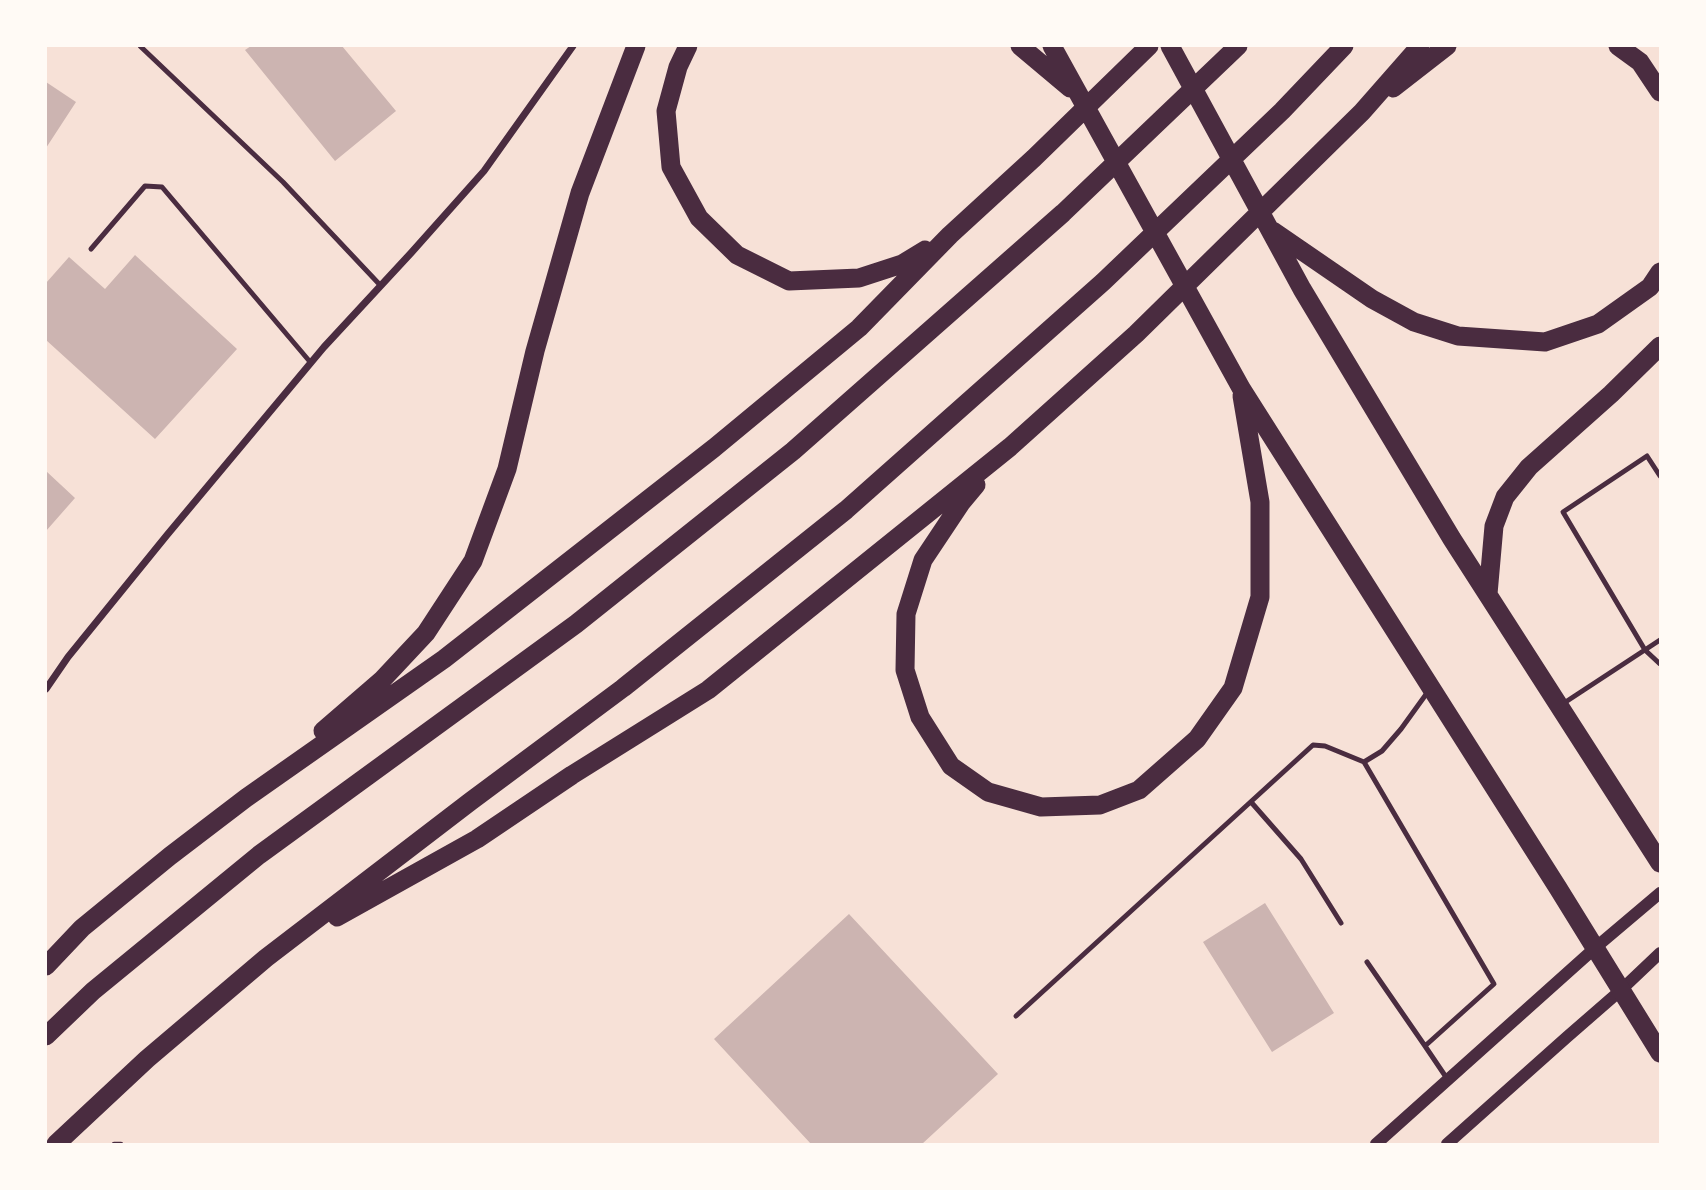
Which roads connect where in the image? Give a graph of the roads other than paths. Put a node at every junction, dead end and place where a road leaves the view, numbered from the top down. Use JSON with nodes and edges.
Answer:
{"nodes":[{"id":1,"x":140,"y":46,"type":"edge"},
{"id":2,"x":573,"y":46,"type":"edge"},
{"id":3,"x":636,"y":46,"type":"edge"},
{"id":4,"x":688,"y":46,"type":"edge"},
{"id":5,"x":1020,"y":46,"type":"edge"},
{"id":6,"x":1052,"y":46,"type":"edge"},
{"id":7,"x":1149,"y":46,"type":"edge"},
{"id":8,"x":1170,"y":46,"type":"edge"},
{"id":9,"x":1238,"y":46,"type":"edge"},
{"id":10,"x":1344,"y":46,"type":"edge"},
{"id":11,"x":1420,"y":46,"type":"edge"},
{"id":12,"x":1447,"y":46,"type":"edge"},
{"id":13,"x":1618,"y":46,"type":"edge"},
{"id":14,"x":1661,"y":92,"type":"edge"},
{"id":15,"x":1078,"y":95,"type":"junction"},
{"id":16,"x":1362,"y":112,"type":"junction"},
{"id":17,"x":1269,"y":229,"type":"junction"},
{"id":18,"x":950,"y":235,"type":"junction"},
{"id":19,"x":91,"y":249,"type":"dead end"},
{"id":20,"x":1661,"y":272,"type":"edge"},
{"id":21,"x":381,"y":286,"type":"junction"},
{"id":22,"x":1661,"y":346,"type":"edge"},
{"id":23,"x":311,"y":363,"type":"junction"},
{"id":24,"x":1241,"y":388,"type":"junction"},
{"id":25,"x":1010,"y":447,"type":"junction"},
{"id":26,"x":1661,"y":476,"type":"edge"},
{"id":27,"x":1488,"y":594,"type":"junction"},
{"id":28,"x":1661,"y":640,"type":"edge"},
{"id":29,"x":1645,"y":650,"type":"junction"},
{"id":30,"x":1661,"y":664,"type":"edge"},
{"id":31,"x":1431,"y":688,"type":"junction"},
{"id":32,"x":46,"y":689,"type":"edge"},
{"id":33,"x":1559,"y":706,"type":"junction"},
{"id":34,"x":1364,"y":762,"type":"junction"},
{"id":35,"x":246,"y":798,"type":"junction"},
{"id":36,"x":1251,"y":802,"type":"junction"},
{"id":37,"x":1661,"y":863,"type":"edge"},
{"id":38,"x":1661,"y":893,"type":"edge"},
{"id":39,"x":1341,"y":923,"type":"dead end"},
{"id":40,"x":1595,"y":948,"type":"junction"},
{"id":41,"x":1661,"y":953,"type":"edge"},
{"id":42,"x":266,"y":958,"type":"junction"},
{"id":43,"x":1367,"y":962,"type":"dead end"},
{"id":44,"x":46,"y":966,"type":"edge"},
{"id":45,"x":1621,"y":990,"type":"junction"},
{"id":46,"x":1016,"y":1016,"type":"dead end"},
{"id":47,"x":46,"y":1036,"type":"edge"},
{"id":48,"x":1425,"y":1046,"type":"junction"},
{"id":49,"x":1661,"y":1053,"type":"edge"},
{"id":50,"x":1448,"y":1080,"type":"junction"},
{"id":51,"x":56,"y":1144,"type":"edge"},
{"id":52,"x":1376,"y":1144,"type":"edge"},
{"id":53,"x":1447,"y":1144,"type":"edge"}],
"edges":[{"from":1,"to":21,"type":"lane"},
{"from":2,"to":21,"type":"street"},
{"from":3,"to":35,"type":"highway"},
{"from":4,"to":18,"type":"highway"},
{"from":5,"to":15,"type":"highway"},
{"from":6,"to":15,"type":"highway"},
{"from":7,"to":18,"type":"highway"},
{"from":8,"to":17,"type":"highway"},
{"from":9,"to":47,"type":"highway"},
{"from":10,"to":42,"type":"highway"},
{"from":11,"to":16,"type":"highway"},
{"from":12,"to":16,"type":"highway"},
{"from":13,"to":14,"type":"highway"},
{"from":15,"to":24,"type":"highway"},
{"from":16,"to":25,"type":"highway"},
{"from":17,"to":20,"type":"highway"},
{"from":17,"to":27,"type":"highway"},
{"from":18,"to":35,"type":"highway"},
{"from":19,"to":23,"type":"lane"},
{"from":21,"to":23,"type":"street"},
{"from":22,"to":27,"type":"highway"},
{"from":23,"to":32,"type":"street"},
{"from":24,"to":25,"type":"highway"},
{"from":24,"to":31,"type":"highway"},
{"from":25,"to":42,"type":"highway"},
{"from":26,"to":29,"type":"lane"},
{"from":27,"to":33,"type":"highway"},
{"from":28,"to":29,"type":"lane"},
{"from":29,"to":30,"type":"lane"},
{"from":29,"to":33,"type":"lane"},
{"from":31,"to":34,"type":"lane"},
{"from":31,"to":40,"type":"highway"},
{"from":33,"to":37,"type":"highway"},
{"from":34,"to":36,"type":"lane"},
{"from":34,"to":48,"type":"lane"},
{"from":35,"to":44,"type":"highway"},
{"from":36,"to":39,"type":"lane"},
{"from":36,"to":46,"type":"lane"},
{"from":38,"to":40,"type":"street"},
{"from":40,"to":45,"type":"highway"},
{"from":40,"to":50,"type":"street"},
{"from":41,"to":45,"type":"street"},
{"from":42,"to":51,"type":"highway"},
{"from":43,"to":48,"type":"lane"},
{"from":45,"to":49,"type":"highway"},
{"from":45,"to":53,"type":"street"},
{"from":48,"to":50,"type":"lane"},
{"from":50,"to":52,"type":"street"}]}
